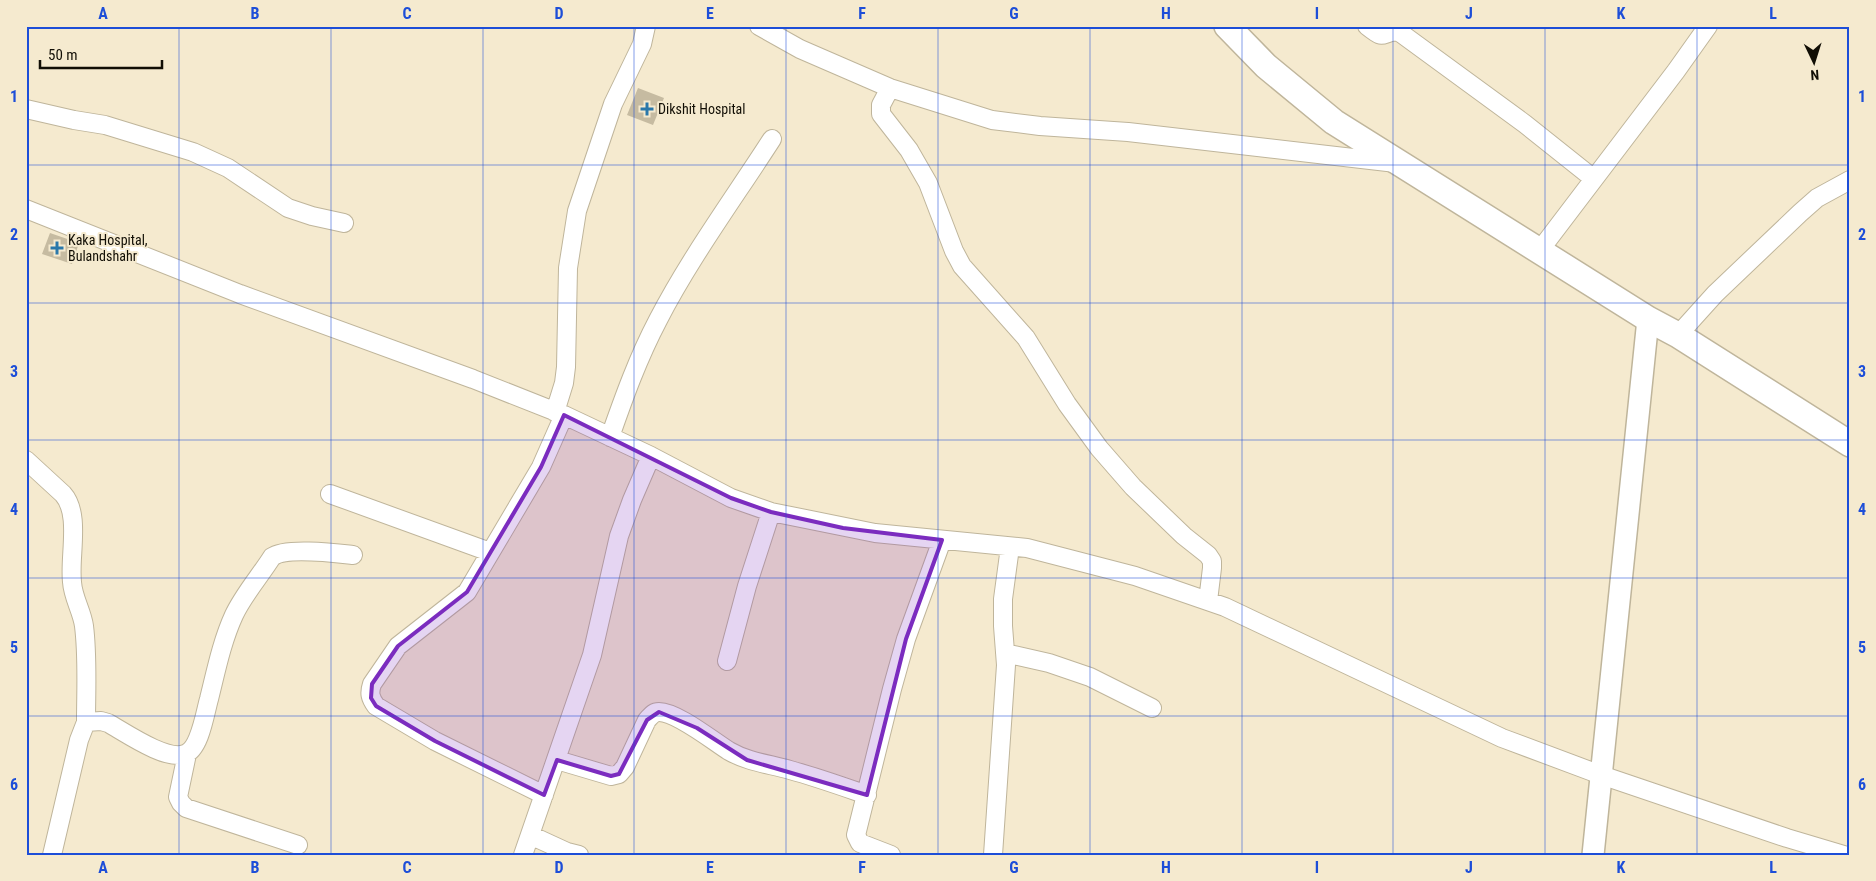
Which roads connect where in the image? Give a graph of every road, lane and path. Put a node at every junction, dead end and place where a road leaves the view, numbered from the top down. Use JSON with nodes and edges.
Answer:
{"nodes":[{"id":1,"x":646,"y":26,"type":"edge"},
{"id":2,"x":759,"y":26,"type":"edge"},
{"id":3,"x":1367,"y":26,"type":"edge"},
{"id":4,"x":1708,"y":26,"type":"edge"},
{"id":5,"x":1229,"y":27,"type":"edge"},
{"id":6,"x":890,"y":88,"type":"junction"},
{"id":7,"x":26,"y":109,"type":"edge"},
{"id":8,"x":772,"y":139,"type":"dead end"},
{"id":9,"x":1401,"y":164,"type":"junction"},
{"id":10,"x":1594,"y":179,"type":"junction"},
{"id":11,"x":1850,"y":180,"type":"edge"},
{"id":12,"x":26,"y":209,"type":"edge"},
{"id":13,"x":344,"y":223,"type":"dead end"},
{"id":14,"x":1540,"y":250,"type":"junction"},
{"id":15,"x":1648,"y":318,"type":"junction"},
{"id":16,"x":1678,"y":335,"type":"junction"},
{"id":17,"x":559,"y":413,"type":"junction"},
{"id":18,"x":610,"y":437,"type":"junction"},
{"id":19,"x":1850,"y":444,"type":"edge"},
{"id":20,"x":650,"y":456,"type":"junction"},
{"id":21,"x":26,"y":460,"type":"edge"},
{"id":22,"x":330,"y":494,"type":"dead end"},
{"id":23,"x":771,"y":512,"type":"junction"},
{"id":24,"x":942,"y":540,"type":"junction"},
{"id":25,"x":1010,"y":547,"type":"junction"},
{"id":26,"x":490,"y":552,"type":"junction"},
{"id":27,"x":353,"y":555,"type":"dead end"},
{"id":28,"x":1208,"y":601,"type":"junction"},
{"id":29,"x":1005,"y":653,"type":"junction"},
{"id":30,"x":727,"y":661,"type":"dead end"},
{"id":31,"x":1152,"y":708,"type":"dead end"},
{"id":32,"x":86,"y":722,"type":"junction"},
{"id":33,"x":187,"y":754,"type":"junction"},
{"id":34,"x":557,"y":760,"type":"junction"},
{"id":35,"x":1601,"y":775,"type":"junction"},
{"id":36,"x":867,"y":795,"type":"junction"},
{"id":37,"x":544,"y":796,"type":"junction"},
{"id":38,"x":530,"y":835,"type":"junction"},
{"id":39,"x":298,"y":845,"type":"dead end"},
{"id":40,"x":1822,"y":851,"type":"edge"},
{"id":41,"x":52,"y":855,"type":"edge"},
{"id":42,"x":523,"y":855,"type":"edge"},
{"id":43,"x":579,"y":855,"type":"edge"},
{"id":44,"x":891,"y":855,"type":"edge"},
{"id":45,"x":993,"y":855,"type":"edge"},
{"id":46,"x":1593,"y":855,"type":"edge"},
{"id":47,"x":1844,"y":855,"type":"edge"}],
"edges":[{"from":1,"to":17,"type":"street"},
{"from":2,"to":6,"type":"street"},
{"from":3,"to":10,"type":"street"},
{"from":4,"to":10,"type":"street"},
{"from":5,"to":9,"type":"main road"},
{"from":6,"to":9,"type":"street"},
{"from":6,"to":28,"type":"street"},
{"from":7,"to":13,"type":"street"},
{"from":8,"to":18,"type":"street"},
{"from":9,"to":14,"type":"main road"},
{"from":10,"to":14,"type":"street"},
{"from":11,"to":16,"type":"street"},
{"from":12,"to":17,"type":"street"},
{"from":14,"to":15,"type":"main road"},
{"from":15,"to":16,"type":"main road"},
{"from":15,"to":35,"type":"street"},
{"from":16,"to":19,"type":"main road"},
{"from":17,"to":18,"type":"street"},
{"from":17,"to":26,"type":"street"},
{"from":18,"to":20,"type":"street"},
{"from":20,"to":23,"type":"street"},
{"from":20,"to":34,"type":"street"},
{"from":21,"to":32,"type":"street"},
{"from":22,"to":26,"type":"street"},
{"from":23,"to":24,"type":"street"},
{"from":23,"to":30,"type":"street"},
{"from":24,"to":25,"type":"street"},
{"from":24,"to":36,"type":"street"},
{"from":25,"to":28,"type":"street"},
{"from":25,"to":29,"type":"street"},
{"from":26,"to":37,"type":"street"},
{"from":27,"to":33,"type":"street"},
{"from":28,"to":35,"type":"street"},
{"from":29,"to":31,"type":"street"},
{"from":29,"to":45,"type":"street"},
{"from":32,"to":33,"type":"street"},
{"from":32,"to":41,"type":"street"},
{"from":33,"to":39,"type":"street"},
{"from":34,"to":36,"type":"street"},
{"from":34,"to":37,"type":"street"},
{"from":35,"to":40,"type":"street"},
{"from":35,"to":46,"type":"street"},
{"from":36,"to":44,"type":"street"},
{"from":37,"to":38,"type":"street"},
{"from":38,"to":42,"type":"street"},
{"from":38,"to":43,"type":"street"},
{"from":40,"to":47,"type":"street"}]}
